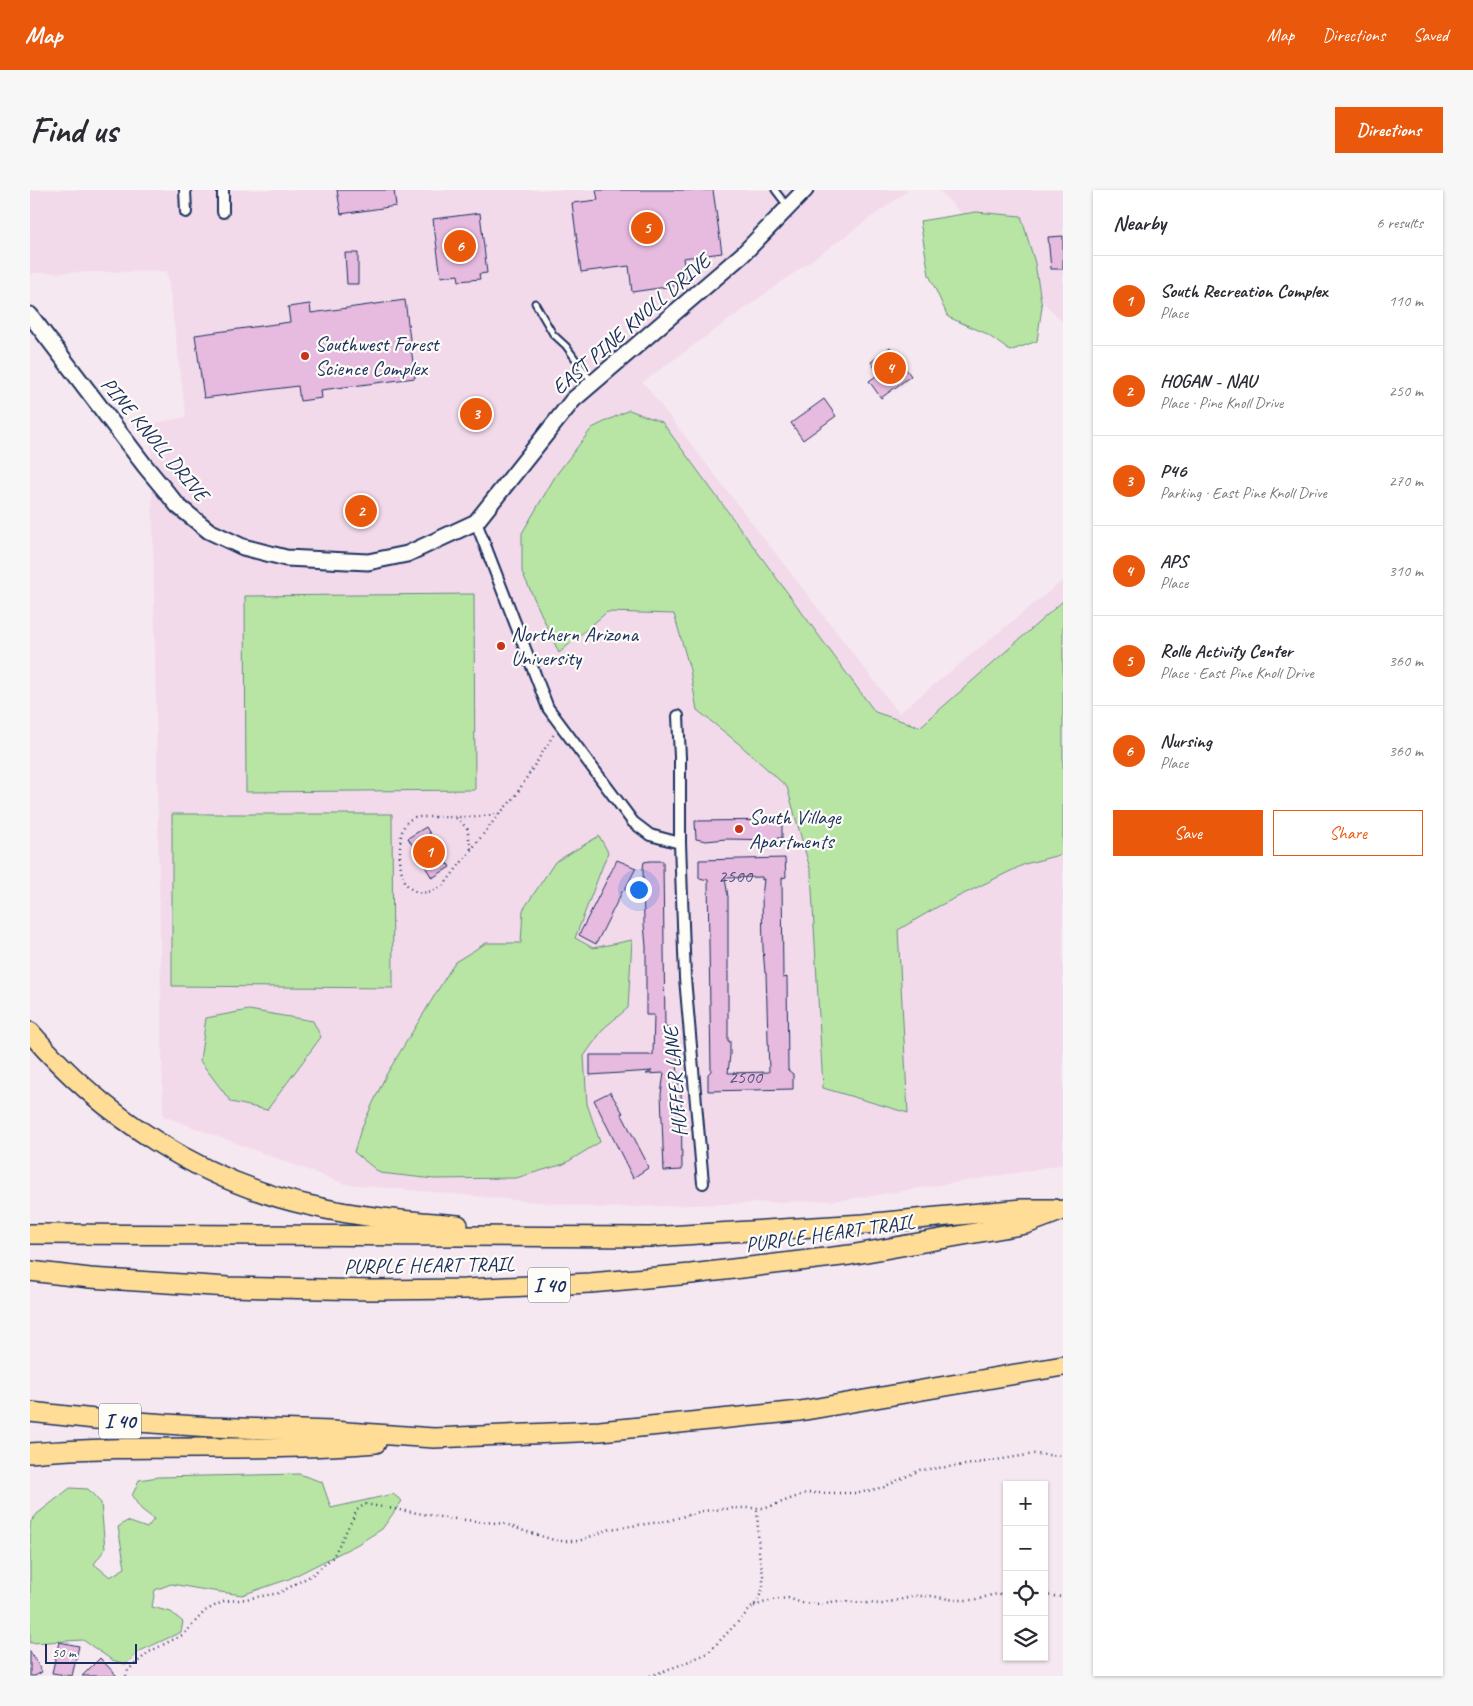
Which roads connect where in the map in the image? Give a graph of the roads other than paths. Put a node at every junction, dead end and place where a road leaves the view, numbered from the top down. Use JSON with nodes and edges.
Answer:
{"nodes":[{"id":1,"x":185,"y":190,"type":"edge"},
{"id":2,"x":222,"y":190,"type":"edge"},
{"id":3,"x":775,"y":190,"type":"edge"},
{"id":4,"x":805,"y":190,"type":"edge"},
{"id":5,"x":788,"y":207,"type":"junction"},
{"id":6,"x":186,"y":212,"type":"dead end"},
{"id":7,"x":223,"y":212,"type":"dead end"},
{"id":8,"x":535,"y":303,"type":"dead end"},
{"id":9,"x":30,"y":316,"type":"edge"},
{"id":10,"x":593,"y":382,"type":"junction"},
{"id":11,"x":476,"y":522,"type":"junction"},
{"id":12,"x":678,"y":716,"type":"dead end"},
{"id":13,"x":680,"y":843,"type":"junction"},
{"id":14,"x":30,"y":1032,"type":"edge"},
{"id":15,"x":703,"y":1183,"type":"dead end"},
{"id":16,"x":1063,"y":1209,"type":"edge"},
{"id":17,"x":30,"y":1234,"type":"edge"},
{"id":18,"x":558,"y":1237,"type":"junction"},
{"id":19,"x":30,"y":1272,"type":"edge"},
{"id":20,"x":1063,"y":1366,"type":"edge"},
{"id":21,"x":30,"y":1412,"type":"edge"},
{"id":22,"x":434,"y":1438,"type":"junction"},
{"id":23,"x":30,"y":1453,"type":"edge"}],
"edges":[{"from":1,"to":6,"type":"street"},
{"from":2,"to":7,"type":"street"},
{"from":3,"to":5,"type":"lane"},
{"from":4,"to":5,"type":"street","name":"EAST PINE KNOLL DRIVE"},
{"from":5,"to":10,"type":"street","name":"EAST PINE KNOLL DRIVE"},
{"from":8,"to":10,"type":"lane"},
{"from":9,"to":11,"type":"street","name":"PINE KNOLL DRIVE"},
{"from":10,"to":11,"type":"street","name":"EAST PINE KNOLL DRIVE"},
{"from":11,"to":13,"type":"street"},
{"from":12,"to":13,"type":"street","name":"HUFFER LANE"},
{"from":13,"to":15,"type":"street","name":"HUFFER LANE"},
{"from":14,"to":18,"type":"highway"},
{"from":16,"to":18,"type":"highway"},
{"from":16,"to":19,"type":"highway","name":"PURPLE HEART TRAIL","number":"I 40"},
{"from":17,"to":18,"type":"highway"},
{"from":20,"to":22,"type":"highway","number":"I 40"},
{"from":21,"to":22,"type":"highway","number":"I 40"},
{"from":22,"to":23,"type":"highway"}]}
